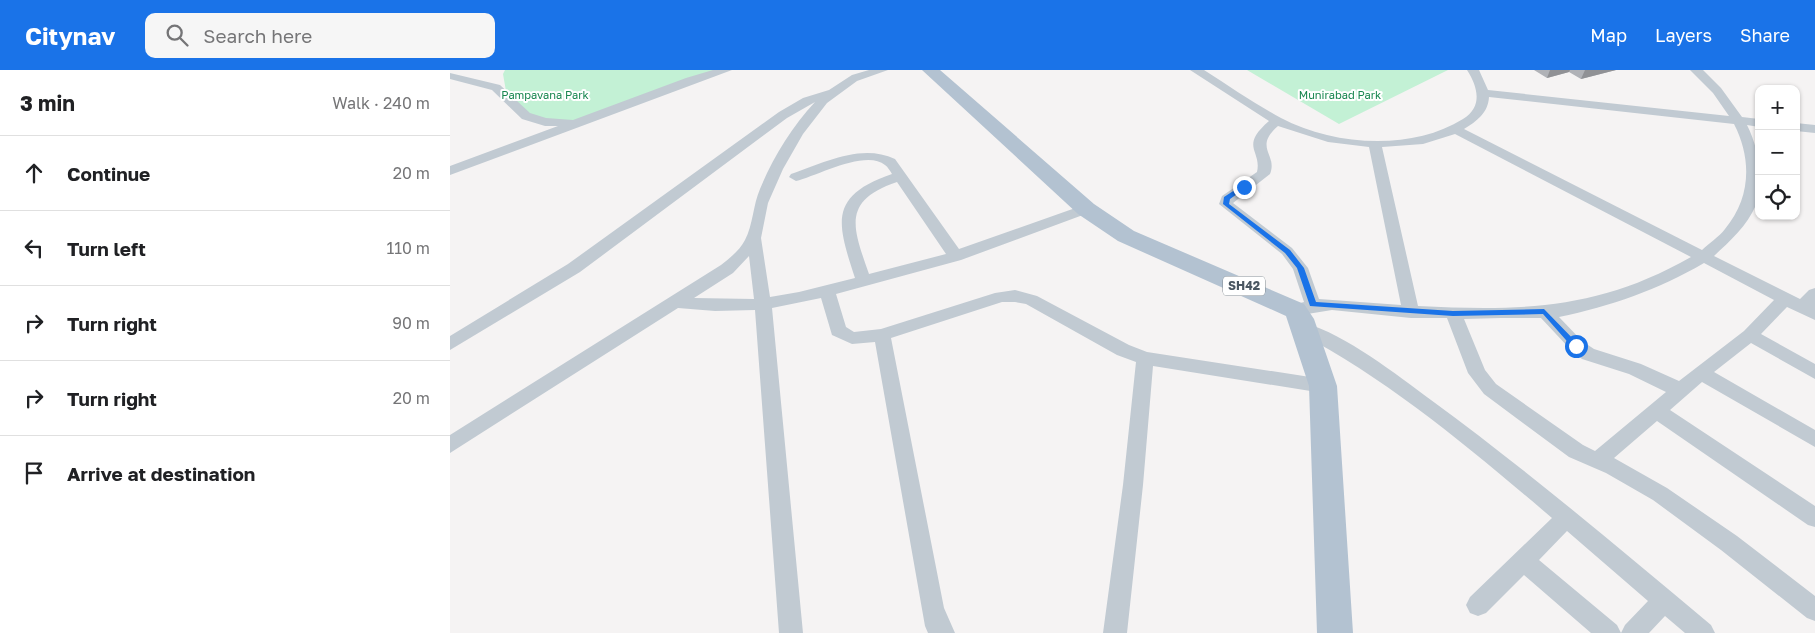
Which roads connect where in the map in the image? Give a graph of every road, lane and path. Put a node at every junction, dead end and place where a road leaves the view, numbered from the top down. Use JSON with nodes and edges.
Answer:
{"nodes":[{"id":1,"x":474,"y":70,"type":"edge"},
{"id":2,"x":726,"y":70,"type":"edge"},
{"id":3,"x":882,"y":70,"type":"edge"},
{"id":4,"x":930,"y":70,"type":"edge"},
{"id":5,"x":1196,"y":70,"type":"edge"},
{"id":6,"x":1473,"y":70,"type":"edge"},
{"id":7,"x":1696,"y":70,"type":"edge"},
{"id":8,"x":454,"y":76,"type":"edge"},
{"id":9,"x":830,"y":93,"type":"junction"},
{"id":10,"x":1484,"y":93,"type":"junction"},
{"id":11,"x":581,"y":121,"type":"junction"},
{"id":12,"x":1277,"y":121,"type":"junction"},
{"id":13,"x":1739,"y":121,"type":"junction"},
{"id":14,"x":1755,"y":123,"type":"edge"},
{"id":15,"x":1800,"y":127,"type":"edge"},
{"id":16,"x":1815,"y":129,"type":"edge"},
{"id":17,"x":1456,"y":130,"type":"junction"},
{"id":18,"x":1375,"y":143,"type":"junction"},
{"id":19,"x":450,"y":171,"type":"edge"},
{"id":20,"x":900,"y":176,"type":"junction"},
{"id":21,"x":796,"y":177,"type":"dead end"},
{"id":22,"x":1086,"y":209,"type":"junction"},
{"id":23,"x":754,"y":238,"type":"junction"},
{"id":24,"x":956,"y":256,"type":"junction"},
{"id":25,"x":1702,"y":257,"type":"junction"},
{"id":26,"x":864,"y":281,"type":"junction"},
{"id":27,"x":827,"y":291,"type":"junction"},
{"id":28,"x":1815,"y":294,"type":"edge"},
{"id":29,"x":1786,"y":299,"type":"junction"},
{"id":30,"x":677,"y":302,"type":"junction"},
{"id":31,"x":763,"y":304,"type":"junction"},
{"id":32,"x":1544,"y":311,"type":"junction"},
{"id":33,"x":1809,"y":311,"type":"edge"},
{"id":34,"x":1411,"y":312,"type":"junction"},
{"id":35,"x":1304,"y":314,"type":"junction"},
{"id":36,"x":1453,"y":314,"type":"junction"},
{"id":37,"x":882,"y":335,"type":"junction"},
{"id":38,"x":1750,"y":335,"type":"junction"},
{"id":39,"x":450,"y":344,"type":"edge"},
{"id":40,"x":1145,"y":358,"type":"junction"},
{"id":41,"x":1701,"y":372,"type":"junction"},
{"id":42,"x":1815,"y":372,"type":"edge"},
{"id":43,"x":1323,"y":386,"type":"junction"},
{"id":44,"x":1680,"y":390,"type":"junction"},
{"id":45,"x":1656,"y":411,"type":"junction"},
{"id":46,"x":1815,"y":439,"type":"edge"},
{"id":47,"x":450,"y":445,"type":"edge"},
{"id":48,"x":1598,"y":460,"type":"junction"},
{"id":49,"x":1567,"y":518,"type":"junction"},
{"id":50,"x":1815,"y":518,"type":"edge"},
{"id":51,"x":1524,"y":560,"type":"junction"},
{"id":52,"x":1664,"y":600,"type":"junction"},
{"id":53,"x":1478,"y":605,"type":"dead end"},
{"id":54,"x":1815,"y":610,"type":"edge"},
{"id":55,"x":791,"y":633,"type":"edge"},
{"id":56,"x":943,"y":633,"type":"edge"},
{"id":57,"x":1115,"y":633,"type":"edge"},
{"id":58,"x":1335,"y":633,"type":"edge"},
{"id":59,"x":1609,"y":633,"type":"edge"},
{"id":60,"x":1633,"y":633,"type":"edge"},
{"id":61,"x":1703,"y":633,"type":"edge"}],
"edges":[{"from":1,"to":8,"type":"street"},
{"from":2,"to":11,"type":"street"},
{"from":3,"to":9,"type":"street"},
{"from":4,"to":22,"type":"main road","number":"SH42"},
{"from":5,"to":12,"type":"street"},
{"from":6,"to":10,"type":"street"},
{"from":7,"to":13,"type":"street"},
{"from":8,"to":11,"type":"street"},
{"from":9,"to":23,"type":"street"},
{"from":9,"to":39,"type":"street"},
{"from":10,"to":13,"type":"street"},
{"from":10,"to":17,"type":"street"},
{"from":11,"to":19,"type":"street"},
{"from":12,"to":18,"type":"street"},
{"from":12,"to":35,"type":"street"},
{"from":13,"to":14,"type":"street"},
{"from":13,"to":25,"type":"street"},
{"from":15,"to":16,"type":"street"},
{"from":17,"to":18,"type":"street"},
{"from":17,"to":25,"type":"street"},
{"from":18,"to":34,"type":"street"},
{"from":20,"to":21,"type":"street"},
{"from":20,"to":24,"type":"street"},
{"from":20,"to":26,"type":"street"},
{"from":22,"to":24,"type":"street"},
{"from":22,"to":35,"type":"main road","number":"SH42"},
{"from":23,"to":30,"type":"street"},
{"from":23,"to":31,"type":"street"},
{"from":24,"to":26,"type":"street"},
{"from":25,"to":29,"type":"street"},
{"from":25,"to":32,"type":"street"},
{"from":26,"to":27,"type":"street"},
{"from":27,"to":31,"type":"street"},
{"from":27,"to":37,"type":"street"},
{"from":28,"to":33,"type":"street"},
{"from":29,"to":33,"type":"street"},
{"from":29,"to":38,"type":"street"},
{"from":30,"to":31,"type":"street"},
{"from":30,"to":47,"type":"street"},
{"from":31,"to":55,"type":"street"},
{"from":32,"to":36,"type":"street"},
{"from":32,"to":44,"type":"street"},
{"from":34,"to":35,"type":"street"},
{"from":34,"to":36,"type":"street"},
{"from":35,"to":43,"type":"main road"},
{"from":35,"to":49,"type":"street"},
{"from":36,"to":48,"type":"street"},
{"from":37,"to":40,"type":"street"},
{"from":37,"to":56,"type":"street"},
{"from":38,"to":41,"type":"street"},
{"from":38,"to":42,"type":"street"},
{"from":40,"to":43,"type":"street"},
{"from":40,"to":57,"type":"street"},
{"from":41,"to":44,"type":"street"},
{"from":41,"to":46,"type":"street"},
{"from":43,"to":58,"type":"main road"},
{"from":44,"to":45,"type":"street"},
{"from":45,"to":48,"type":"street"},
{"from":45,"to":50,"type":"street"},
{"from":48,"to":54,"type":"street"},
{"from":49,"to":51,"type":"street"},
{"from":49,"to":52,"type":"street"},
{"from":51,"to":53,"type":"street"},
{"from":51,"to":59,"type":"street"},
{"from":52,"to":60,"type":"street"},
{"from":52,"to":61,"type":"street"}]}
